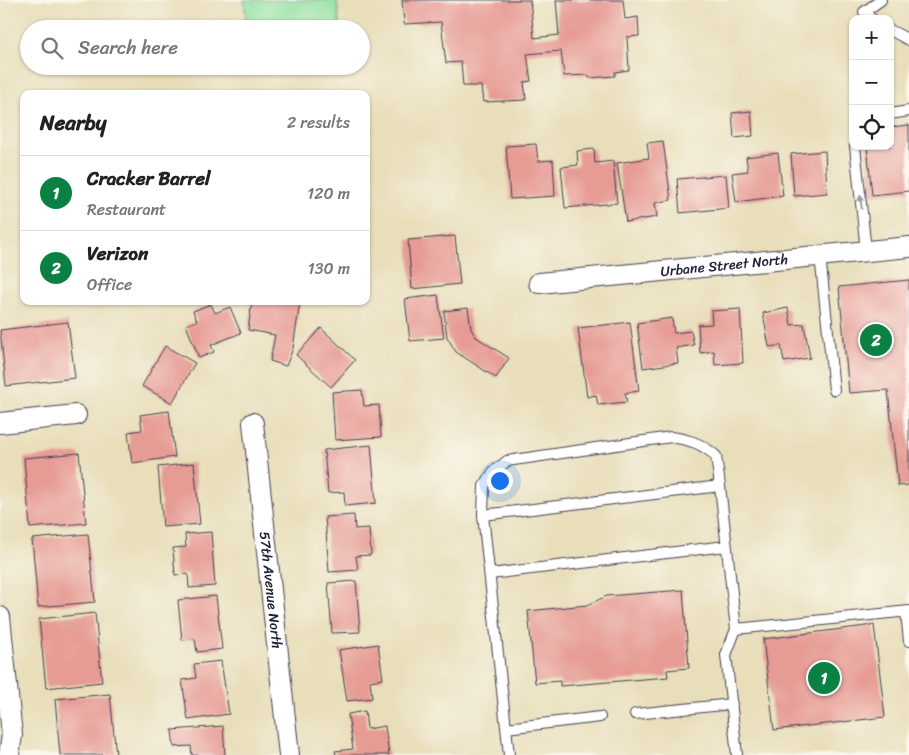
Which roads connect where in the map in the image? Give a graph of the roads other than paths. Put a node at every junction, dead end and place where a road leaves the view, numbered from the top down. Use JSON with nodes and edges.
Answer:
{"nodes":[{"id":1,"x":881,"y":0,"type":"edge"},
{"id":2,"x":869,"y":15,"type":"edge"},
{"id":3,"x":894,"y":32,"type":"edge"},
{"id":4,"x":909,"y":40,"type":"edge"},
{"id":5,"x":909,"y":111,"type":"edge"},
{"id":6,"x":894,"y":113,"type":"edge"},
{"id":7,"x":855,"y":150,"type":"edge"},
{"id":8,"x":909,"y":247,"type":"edge"},
{"id":9,"x":866,"y":251,"type":"junction"},
{"id":10,"x":820,"y":255,"type":"junction"},
{"id":11,"x":539,"y":283,"type":"dead end"},
{"id":12,"x":834,"y":390,"type":"dead end"},
{"id":13,"x":76,"y":414,"type":"dead end"},
{"id":14,"x":0,"y":423,"type":"edge"},
{"id":15,"x":253,"y":423,"type":"dead end"},
{"id":16,"x":720,"y":486,"type":"junction"},
{"id":17,"x":483,"y":515,"type":"junction"},
{"id":18,"x":726,"y":546,"type":"junction"},
{"id":19,"x":490,"y":574,"type":"junction"},
{"id":20,"x":907,"y":611,"type":"edge"},
{"id":21,"x":0,"y":617,"type":"edge"},
{"id":22,"x":736,"y":629,"type":"junction"},
{"id":23,"x":909,"y":641,"type":"edge"},
{"id":24,"x":732,"y":704,"type":"junction"},
{"id":25,"x":635,"y":714,"type":"dead end"},
{"id":26,"x":600,"y":717,"type":"dead end"},
{"id":27,"x":506,"y":728,"type":"junction"},
{"id":28,"x":9,"y":755,"type":"edge"},
{"id":29,"x":289,"y":755,"type":"edge"},
{"id":30,"x":509,"y":755,"type":"edge"},
{"id":31,"x":737,"y":755,"type":"edge"}],
"edges":[{"from":1,"to":2,"type":"lane"},
{"from":3,"to":4,"type":"lane"},
{"from":5,"to":6,"type":"lane"},
{"from":9,"to":7,"type":"lane","one_way":true},
{"from":8,"to":9,"type":"street","name":"Urbane Street North"},
{"from":9,"to":10,"type":"street","name":"Urbane Street North"},
{"from":10,"to":11,"type":"street","name":"Urbane Street North"},
{"from":10,"to":12,"type":"lane"},
{"from":13,"to":14,"type":"street"},
{"from":15,"to":29,"type":"street","name":"57th Avenue North"},
{"from":16,"to":17,"type":"lane"},
{"from":16,"to":17,"type":"lane"},
{"from":16,"to":18,"type":"lane"},
{"from":17,"to":19,"type":"lane"},
{"from":18,"to":19,"type":"lane"},
{"from":18,"to":22,"type":"lane"},
{"from":19,"to":27,"type":"lane"},
{"from":20,"to":22,"type":"lane"},
{"from":20,"to":23,"type":"lane"},
{"from":21,"to":28,"type":"street"},
{"from":22,"to":24,"type":"lane"},
{"from":24,"to":25,"type":"lane"},
{"from":24,"to":31,"type":"lane"},
{"from":26,"to":27,"type":"lane"},
{"from":27,"to":30,"type":"lane"}]}
